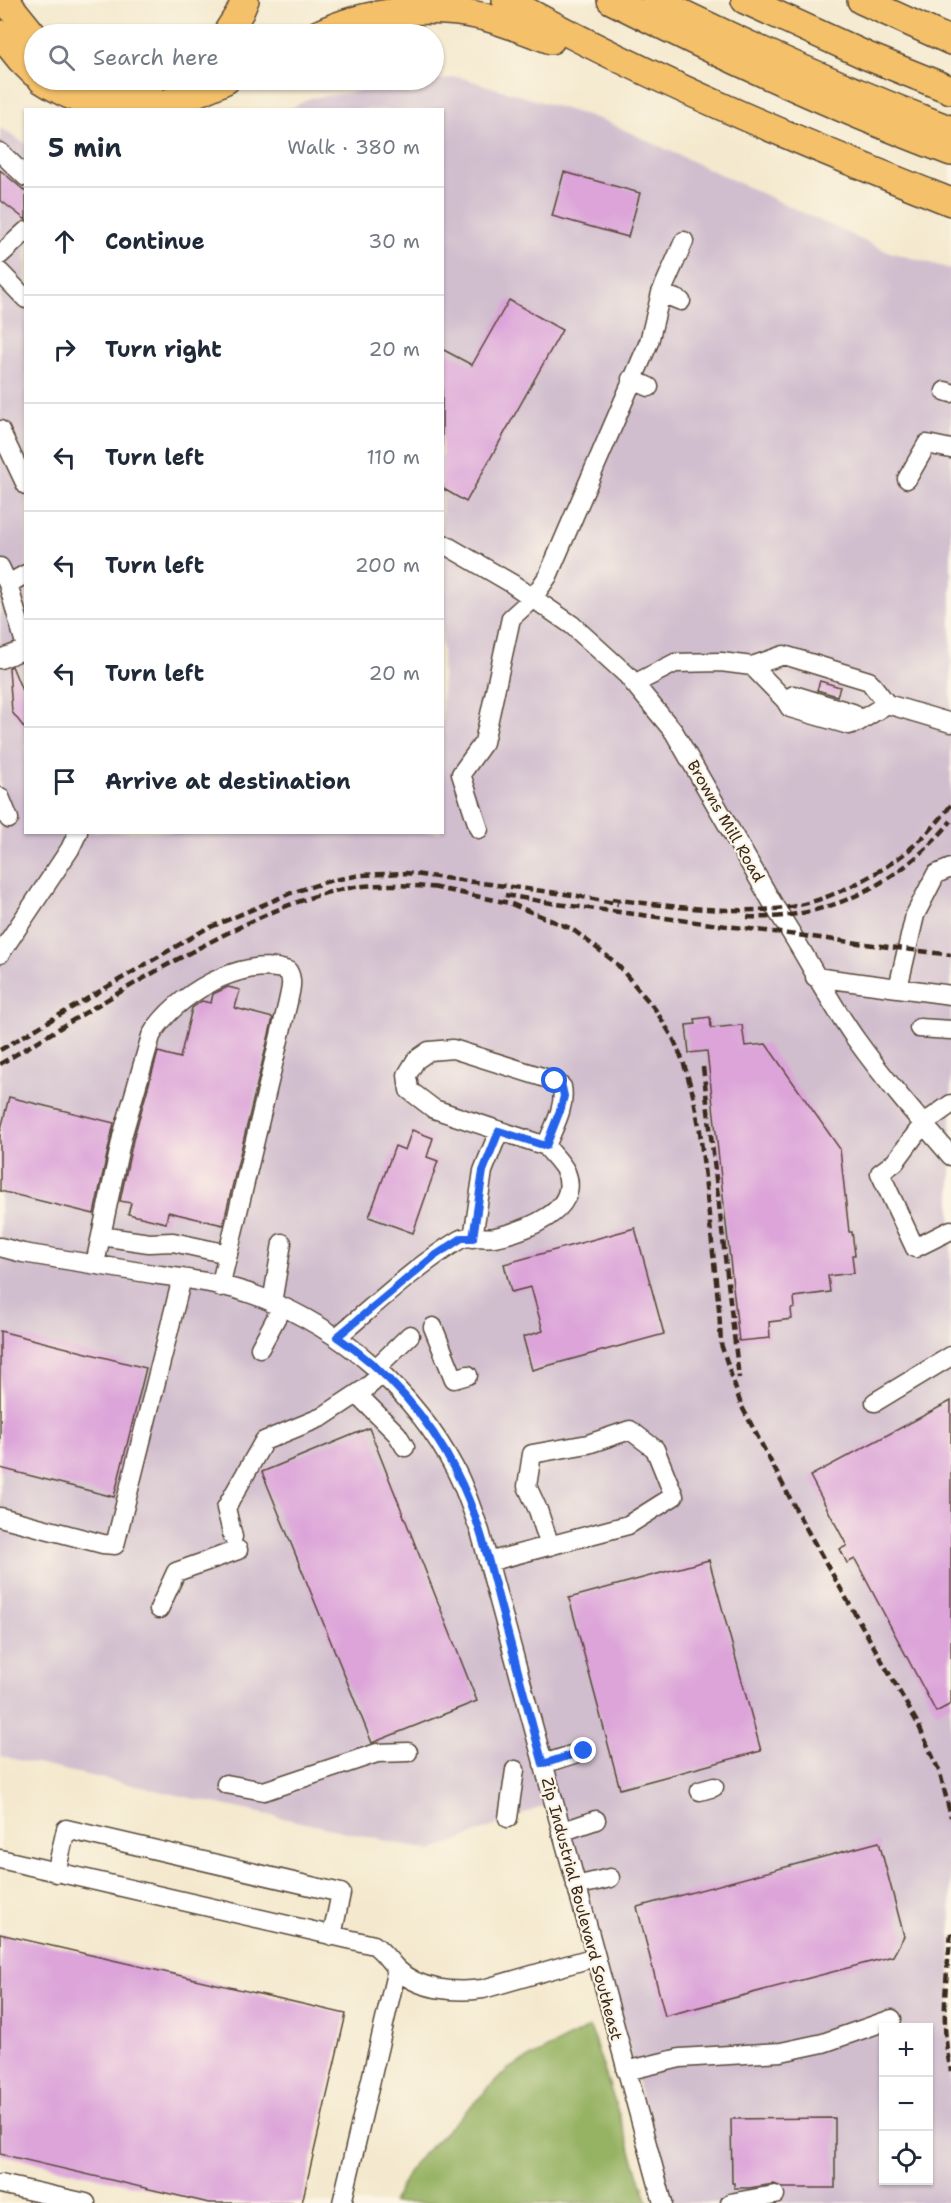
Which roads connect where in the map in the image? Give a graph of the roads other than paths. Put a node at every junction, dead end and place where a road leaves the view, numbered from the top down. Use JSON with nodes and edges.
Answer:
{"nodes":[{"id":1,"x":5,"y":0,"type":"edge"},
{"id":2,"x":245,"y":0,"type":"edge"},
{"id":3,"x":506,"y":0,"type":"edge"},
{"id":4,"x":611,"y":0,"type":"edge"},
{"id":5,"x":655,"y":0,"type":"edge"},
{"id":6,"x":745,"y":0,"type":"edge"},
{"id":7,"x":862,"y":0,"type":"edge"},
{"id":8,"x":24,"y":24,"type":"edge"},
{"id":9,"x":232,"y":24,"type":"edge"},
{"id":10,"x":342,"y":24,"type":"edge"},
{"id":11,"x":0,"y":34,"type":"edge"},
{"id":12,"x":951,"y":40,"type":"edge"},
{"id":13,"x":24,"y":63,"type":"edge"},
{"id":14,"x":657,"y":77,"type":"junction"},
{"id":15,"x":60,"y":90,"type":"edge"},
{"id":16,"x":202,"y":90,"type":"edge"},
{"id":17,"x":951,"y":90,"type":"edge"},
{"id":18,"x":112,"y":108,"type":"edge"},
{"id":19,"x":112,"y":108,"type":"edge"},
{"id":20,"x":144,"y":108,"type":"edge"},
{"id":21,"x":144,"y":108,"type":"edge"},
{"id":22,"x":951,"y":130,"type":"edge"},
{"id":23,"x":951,"y":152,"type":"edge"},
{"id":24,"x":0,"y":153,"type":"edge"},
{"id":25,"x":24,"y":175,"type":"edge"},
{"id":26,"x":951,"y":202,"type":"edge"},
{"id":27,"x":24,"y":233,"type":"edge"},
{"id":28,"x":684,"y":241,"type":"dead end"},
{"id":29,"x":0,"y":255,"type":"edge"},
{"id":30,"x":0,"y":272,"type":"edge"},
{"id":31,"x":661,"y":293,"type":"junction"},
{"id":32,"x":24,"y":296,"type":"edge"},
{"id":33,"x":681,"y":301,"type":"dead end"},
{"id":34,"x":631,"y":379,"type":"junction"},
{"id":35,"x":649,"y":387,"type":"dead end"},
{"id":36,"x":0,"y":430,"type":"edge"},
{"id":37,"x":951,"y":449,"type":"edge"},
{"id":38,"x":907,"y":479,"type":"dead end"},
{"id":39,"x":24,"y":481,"type":"edge"},
{"id":40,"x":444,"y":544,"type":"edge"},
{"id":41,"x":0,"y":567,"type":"edge"},
{"id":42,"x":24,"y":575,"type":"edge"},
{"id":43,"x":8,"y":584,"type":"junction"},
{"id":44,"x":533,"y":598,"type":"junction"},
{"id":45,"x":24,"y":641,"type":"edge"},
{"id":46,"x":24,"y":649,"type":"edge"},
{"id":47,"x":0,"y":659,"type":"edge"},
{"id":48,"x":752,"y":666,"type":"junction"},
{"id":49,"x":634,"y":684,"type":"junction"},
{"id":50,"x":887,"y":704,"type":"junction"},
{"id":51,"x":951,"y":723,"type":"edge"},
{"id":52,"x":0,"y":798,"type":"edge"},
{"id":53,"x":9,"y":819,"type":"dead end"},
{"id":54,"x":479,"y":829,"type":"dead end"},
{"id":55,"x":77,"y":834,"type":"edge"},
{"id":56,"x":951,"y":868,"type":"edge"},
{"id":57,"x":0,"y":954,"type":"edge"},
{"id":58,"x":815,"y":977,"type":"junction"},
{"id":59,"x":898,"y":988,"type":"junction"},
{"id":60,"x":951,"y":995,"type":"edge"},
{"id":61,"x":919,"y":1028,"type":"dead end"},
{"id":62,"x":951,"y":1030,"type":"edge"},
{"id":63,"x":951,"y":1104,"type":"edge"},
{"id":64,"x":923,"y":1124,"type":"junction"},
{"id":65,"x":499,"y":1131,"type":"junction"},
{"id":66,"x":546,"y":1146,"type":"junction"},
{"id":67,"x":951,"y":1156,"type":"edge"},
{"id":68,"x":951,"y":1230,"type":"edge"},
{"id":69,"x":101,"y":1236,"type":"junction"},
{"id":70,"x":473,"y":1238,"type":"junction"},
{"id":71,"x":282,"y":1244,"type":"dead end"},
{"id":72,"x":0,"y":1247,"type":"edge"},
{"id":73,"x":228,"y":1254,"type":"junction"},
{"id":74,"x":95,"y":1264,"type":"junction"},
{"id":75,"x":182,"y":1278,"type":"junction"},
{"id":76,"x":220,"y":1287,"type":"junction"},
{"id":77,"x":277,"y":1305,"type":"junction"},
{"id":78,"x":433,"y":1327,"type":"dead end"},
{"id":79,"x":410,"y":1335,"type":"dead end"},
{"id":80,"x":337,"y":1337,"type":"junction"},
{"id":81,"x":260,"y":1348,"type":"dead end"},
{"id":82,"x":951,"y":1356,"type":"edge"},
{"id":83,"x":379,"y":1371,"type":"junction"},
{"id":84,"x":468,"y":1375,"type":"dead end"},
{"id":85,"x":357,"y":1394,"type":"junction"},
{"id":86,"x":875,"y":1402,"type":"dead end"},
{"id":87,"x":405,"y":1446,"type":"dead end"},
{"id":88,"x":0,"y":1517,"type":"edge"},
{"id":89,"x":550,"y":1546,"type":"junction"},
{"id":90,"x":488,"y":1562,"type":"junction"},
{"id":91,"x":159,"y":1608,"type":"dead end"},
{"id":92,"x":584,"y":1751,"type":"dead end"},
{"id":93,"x":408,"y":1752,"type":"dead end"},
{"id":94,"x":543,"y":1764,"type":"junction"},
{"id":95,"x":515,"y":1770,"type":"dead end"},
{"id":96,"x":226,"y":1784,"type":"dead end"},
{"id":97,"x":508,"y":1818,"type":"dead end"},
{"id":98,"x":596,"y":1820,"type":"dead end"},
{"id":99,"x":561,"y":1832,"type":"junction"},
{"id":100,"x":0,"y":1859,"type":"edge"},
{"id":101,"x":56,"y":1873,"type":"junction"},
{"id":102,"x":610,"y":1878,"type":"dead end"},
{"id":103,"x":576,"y":1886,"type":"junction"},
{"id":104,"x":332,"y":1936,"type":"junction"},
{"id":105,"x":595,"y":1957,"type":"junction"},
{"id":106,"x":397,"y":1969,"type":"junction"},
{"id":107,"x":892,"y":2019,"type":"dead end"},
{"id":108,"x":626,"y":2071,"type":"junction"},
{"id":109,"x":0,"y":2184,"type":"edge"},
{"id":110,"x":776,"y":2195,"type":"dead end"},
{"id":111,"x":87,"y":2203,"type":"edge"},
{"id":112,"x":342,"y":2203,"type":"edge"},
{"id":113,"x":663,"y":2203,"type":"edge"},
{"id":114,"x":730,"y":2203,"type":"edge"}],
"edges":[{"from":1,"to":8,"type":"highway"},
{"from":2,"to":9,"type":"highway"},
{"from":3,"to":14,"type":"highway"},
{"from":4,"to":23,"type":"highway"},
{"from":5,"to":22,"type":"highway"},
{"from":6,"to":17,"type":"highway"},
{"from":7,"to":12,"type":"highway"},
{"from":10,"to":14,"type":"highway"},
{"from":11,"to":13,"type":"highway"},
{"from":14,"to":26,"type":"highway"},
{"from":15,"to":18,"type":"highway"},
{"from":16,"to":21,"type":"highway"},
{"from":19,"to":20,"type":"highway"},
{"from":24,"to":25,"type":"street"},
{"from":27,"to":29,"type":"street"},
{"from":28,"to":31,"type":"street"},
{"from":30,"to":32,"type":"street"},
{"from":31,"to":33,"type":"street"},
{"from":31,"to":34,"type":"street"},
{"from":34,"to":35,"type":"street"},
{"from":34,"to":44,"type":"street"},
{"from":36,"to":39,"type":"street"},
{"from":37,"to":38,"type":"street"},
{"from":40,"to":44,"type":"street","name":"Browns Mill Road"},
{"from":41,"to":43,"type":"street"},
{"from":42,"to":43,"type":"street"},
{"from":43,"to":45,"type":"street"},
{"from":44,"to":49,"type":"street","name":"Browns Mill Road"},
{"from":44,"to":54,"type":"street"},
{"from":46,"to":47,"type":"street"},
{"from":48,"to":49,"type":"street"},
{"from":48,"to":50,"type":"street"},
{"from":48,"to":50,"type":"street"},
{"from":49,"to":58,"type":"street","name":"Browns Mill Road"},
{"from":50,"to":51,"type":"street"},
{"from":52,"to":53,"type":"street"},
{"from":55,"to":57,"type":"street"},
{"from":56,"to":59,"type":"street"},
{"from":58,"to":59,"type":"street"},
{"from":58,"to":64,"type":"street","name":"Browns Mill Road"},
{"from":59,"to":60,"type":"street"},
{"from":61,"to":62,"type":"street"},
{"from":63,"to":64,"type":"street"},
{"from":64,"to":67,"type":"street","name":"Browns Mill Road"},
{"from":64,"to":68,"type":"street"},
{"from":65,"to":66,"type":"street"},
{"from":65,"to":66,"type":"street"},
{"from":65,"to":70,"type":"street"},
{"from":66,"to":70,"type":"street"},
{"from":69,"to":73,"type":"street"},
{"from":69,"to":73,"type":"street"},
{"from":69,"to":74,"type":"street"},
{"from":70,"to":80,"type":"street"},
{"from":71,"to":77,"type":"street"},
{"from":72,"to":74,"type":"street","name":"Zip Industrial Boulevard Southeast"},
{"from":73,"to":76,"type":"street"},
{"from":74,"to":75,"type":"street","name":"Zip Industrial Boulevard Southeast"},
{"from":75,"to":76,"type":"street","name":"Zip Industrial Boulevard Southeast"},
{"from":75,"to":88,"type":"street"},
{"from":76,"to":77,"type":"street","name":"Zip Industrial Boulevard Southeast"},
{"from":77,"to":80,"type":"street","name":"Zip Industrial Boulevard Southeast"},
{"from":77,"to":81,"type":"street"},
{"from":78,"to":84,"type":"street"},
{"from":79,"to":83,"type":"street"},
{"from":80,"to":83,"type":"street","name":"Zip Industrial Boulevard Southeast"},
{"from":82,"to":86,"type":"street"},
{"from":83,"to":85,"type":"street"},
{"from":83,"to":90,"type":"street","name":"Zip Industrial Boulevard Southeast"},
{"from":85,"to":87,"type":"street"},
{"from":85,"to":91,"type":"street"},
{"from":89,"to":89,"type":"street"},
{"from":89,"to":90,"type":"street"},
{"from":90,"to":94,"type":"street","name":"Zip Industrial Boulevard Southeast"},
{"from":92,"to":94,"type":"street"},
{"from":93,"to":96,"type":"street"},
{"from":94,"to":99,"type":"street","name":"Zip Industrial Boulevard Southeast"},
{"from":95,"to":97,"type":"street"},
{"from":98,"to":99,"type":"street"},
{"from":99,"to":103,"type":"street","name":"Zip Industrial Boulevard Southeast"},
{"from":100,"to":101,"type":"street"},
{"from":101,"to":104,"type":"street"},
{"from":101,"to":104,"type":"street"},
{"from":102,"to":103,"type":"street"},
{"from":103,"to":105,"type":"street","name":"Zip Industrial Boulevard Southeast"},
{"from":104,"to":106,"type":"street"},
{"from":105,"to":106,"type":"street"},
{"from":105,"to":108,"type":"street","name":"Zip Industrial Boulevard Southeast"},
{"from":106,"to":112,"type":"street"},
{"from":107,"to":108,"type":"street"},
{"from":108,"to":113,"type":"street","name":"Zip Industrial Boulevard Southeast"},
{"from":109,"to":111,"type":"street"},
{"from":110,"to":114,"type":"street"}]}
